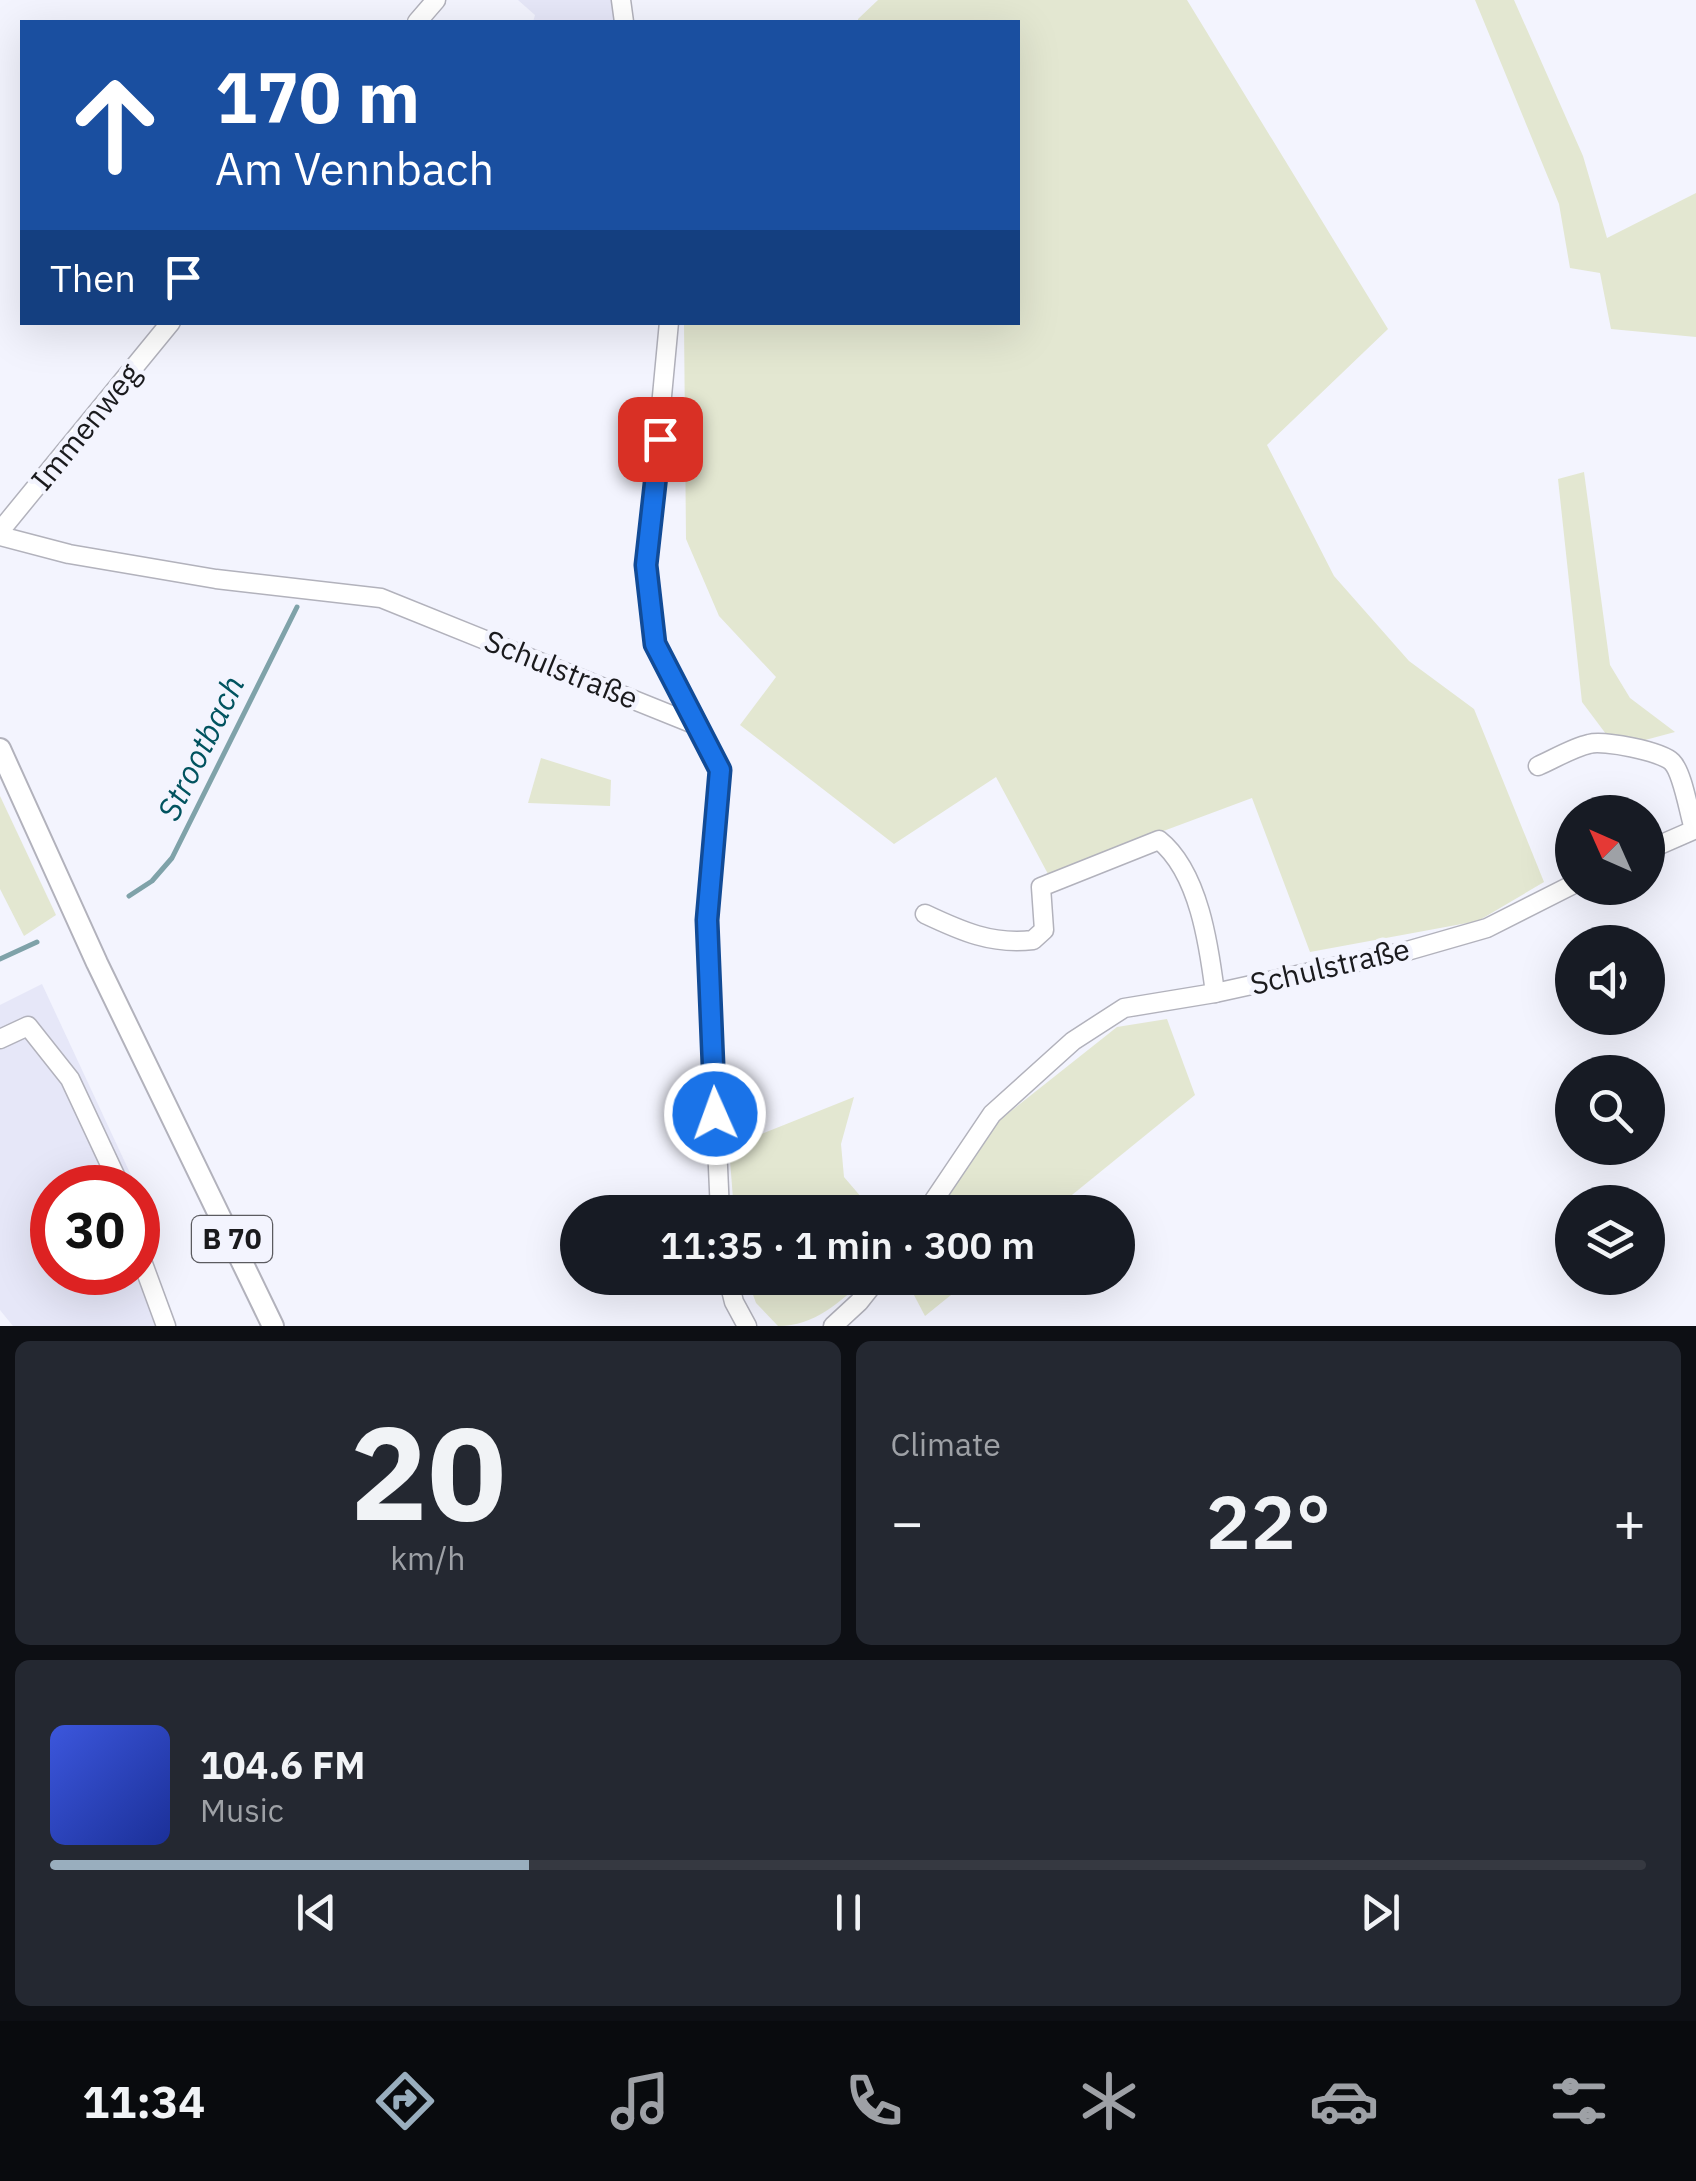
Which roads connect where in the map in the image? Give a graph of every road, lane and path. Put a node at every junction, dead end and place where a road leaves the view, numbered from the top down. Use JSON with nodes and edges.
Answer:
{"nodes":[{"id":1,"x":436,"y":0,"type":"edge"},
{"id":2,"x":419,"y":20,"type":"edge"},
{"id":3,"x":169,"y":325,"type":"edge"},
{"id":4,"x":670,"y":325,"type":"edge"},
{"id":5,"x":0,"y":534,"type":"edge"},
{"id":6,"x":696,"y":724,"type":"junction"},
{"id":7,"x":0,"y":749,"type":"edge"},
{"id":8,"x":1538,"y":766,"type":"dead end"},
{"id":9,"x":1695,"y":829,"type":"edge"},
{"id":10,"x":1665,"y":842,"type":"edge"},
{"id":11,"x":1555,"y":893,"type":"edge"},
{"id":12,"x":925,"y":914,"type":"dead end"},
{"id":13,"x":1215,"y":993,"type":"junction"},
{"id":14,"x":0,"y":1039,"type":"edge"},
{"id":15,"x":110,"y":1165,"type":"edge"},
{"id":16,"x":719,"y":1195,"type":"edge"},
{"id":17,"x":937,"y":1195,"type":"edge"},
{"id":18,"x":155,"y":1295,"type":"edge"},
{"id":19,"x":732,"y":1295,"type":"edge"},
{"id":20,"x":864,"y":1295,"type":"edge"},
{"id":21,"x":166,"y":1326,"type":"edge"},
{"id":22,"x":273,"y":1326,"type":"edge"},
{"id":23,"x":747,"y":1326,"type":"edge"},
{"id":24,"x":832,"y":1326,"type":"edge"}],
"edges":[{"from":1,"to":2,"type":"street"},
{"from":3,"to":5,"type":"street","name":"Immenweg"},
{"from":4,"to":6,"type":"street"},
{"from":5,"to":6,"type":"street","name":"Schulstraße"},
{"from":6,"to":16,"type":"street"},
{"from":7,"to":22,"type":"main road","number":"B 70"},
{"from":8,"to":9,"type":"street"},
{"from":9,"to":10,"type":"street"},
{"from":11,"to":13,"type":"street","name":"Schulstraße"},
{"from":12,"to":13,"type":"street"},
{"from":13,"to":17,"type":"street","name":"Schulstraße"},
{"from":14,"to":15,"type":"street"},
{"from":18,"to":21,"type":"street"},
{"from":19,"to":23,"type":"street"},
{"from":20,"to":24,"type":"street"}]}
